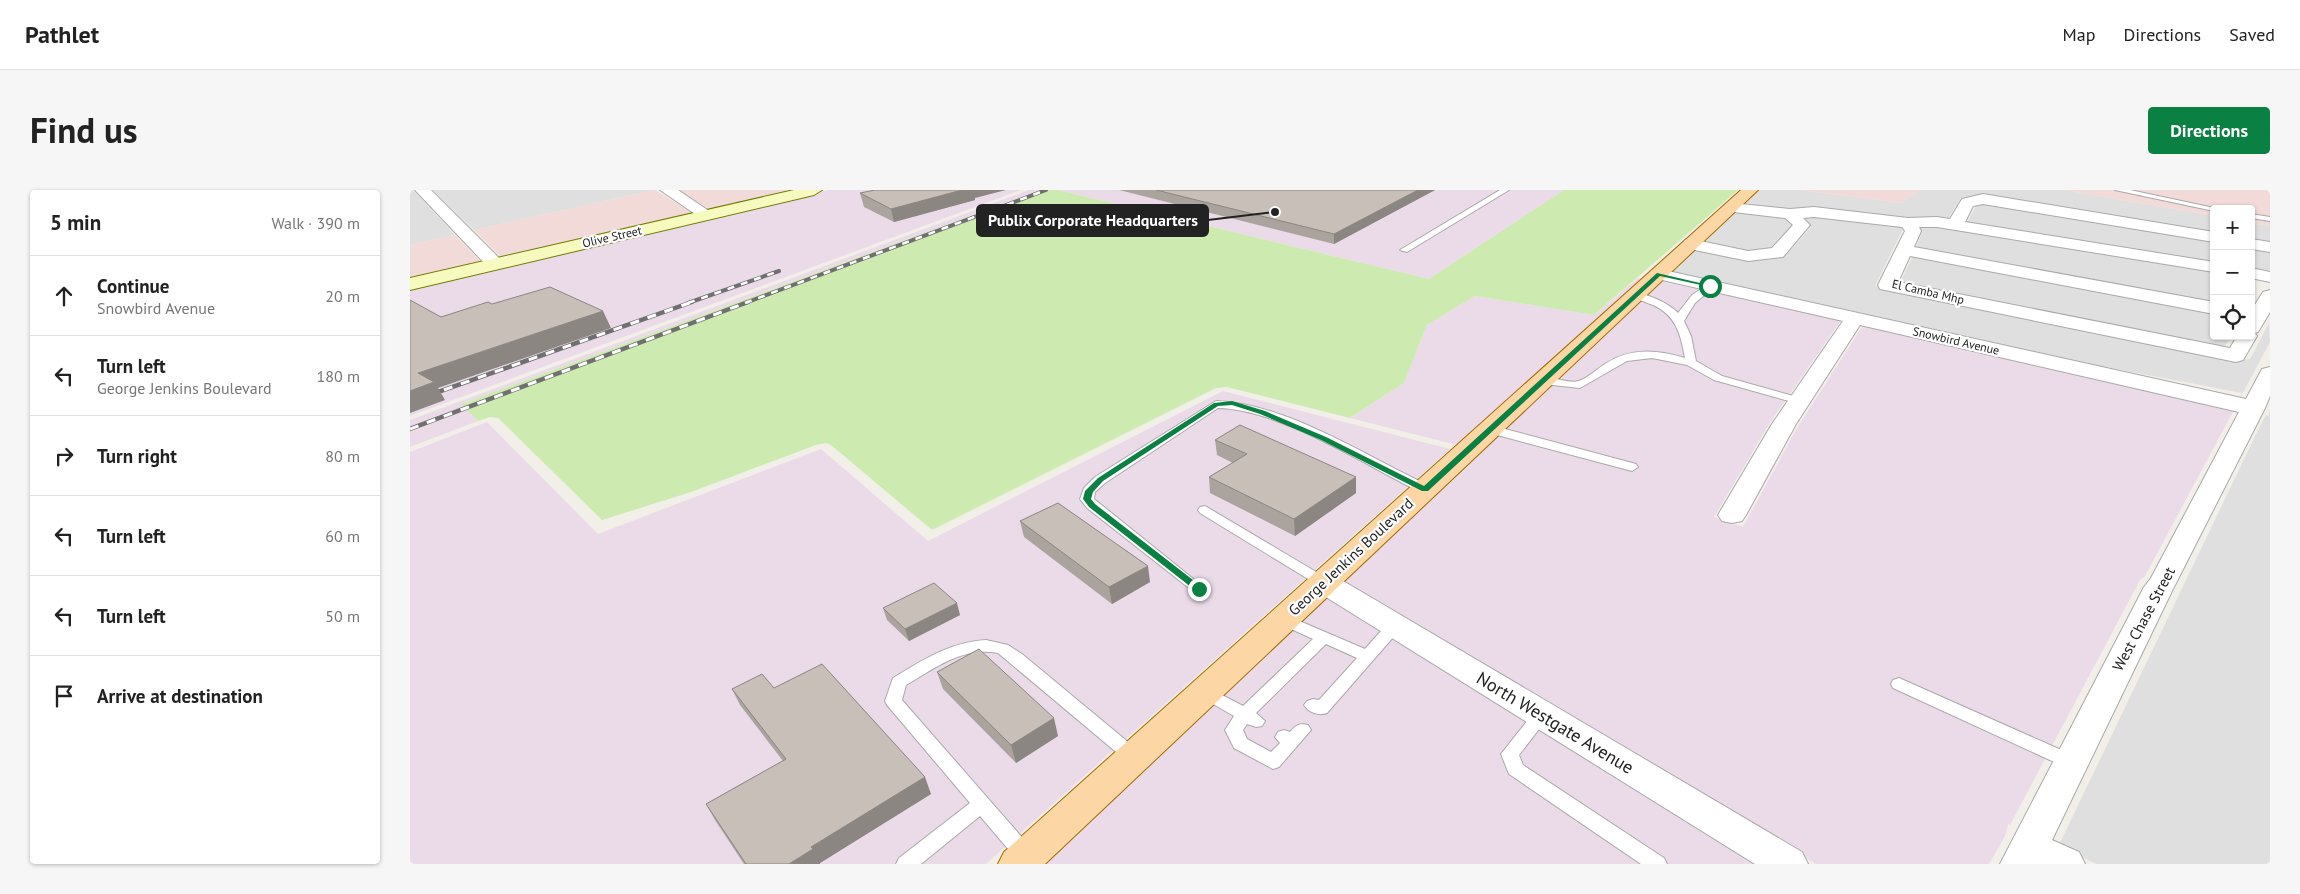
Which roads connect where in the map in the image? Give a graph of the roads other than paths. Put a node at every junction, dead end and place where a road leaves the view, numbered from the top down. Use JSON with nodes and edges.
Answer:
{"nodes":[{"id":1,"x":423,"y":190,"type":"edge"},
{"id":2,"x":668,"y":190,"type":"edge"},
{"id":3,"x":814,"y":190,"type":"edge"},
{"id":4,"x":1505,"y":190,"type":"edge"},
{"id":5,"x":2119,"y":190,"type":"edge"},
{"id":6,"x":1740,"y":199,"type":"edge"},
{"id":7,"x":2210,"y":208,"type":"edge"},
{"id":8,"x":1790,"y":214,"type":"junction"},
{"id":9,"x":707,"y":215,"type":"junction"},
{"id":10,"x":2255,"y":217,"type":"edge"},
{"id":11,"x":2270,"y":219,"type":"edge"},
{"id":12,"x":1908,"y":223,"type":"junction"},
{"id":13,"x":1955,"y":225,"type":"junction"},
{"id":14,"x":2210,"y":236,"type":"edge"},
{"id":15,"x":1691,"y":244,"type":"junction"},
{"id":16,"x":2255,"y":245,"type":"edge"},
{"id":17,"x":2270,"y":248,"type":"edge"},
{"id":18,"x":1404,"y":250,"type":"dead end"},
{"id":19,"x":1905,"y":250,"type":"junction"},
{"id":20,"x":495,"y":264,"type":"junction"},
{"id":21,"x":2210,"y":266,"type":"edge"},
{"id":22,"x":1659,"y":274,"type":"junction"},
{"id":23,"x":2255,"y":274,"type":"edge"},
{"id":24,"x":2270,"y":277,"type":"edge"},
{"id":25,"x":410,"y":284,"type":"edge"},
{"id":26,"x":1710,"y":286,"type":"junction"},
{"id":27,"x":1636,"y":295,"type":"junction"},
{"id":28,"x":2270,"y":296,"type":"edge"},
{"id":29,"x":2210,"y":307,"type":"edge"},
{"id":30,"x":1855,"y":318,"type":"junction"},
{"id":31,"x":2255,"y":319,"type":"edge"},
{"id":32,"x":1679,"y":321,"type":"junction"},
{"id":33,"x":2244,"y":340,"type":"edge"},
{"id":34,"x":1691,"y":363,"type":"junction"},
{"id":35,"x":2270,"y":374,"type":"edge"},
{"id":36,"x":1543,"y":381,"type":"junction"},
{"id":37,"x":1800,"y":401,"type":"junction"},
{"id":38,"x":2253,"y":408,"type":"junction"},
{"id":39,"x":1490,"y":429,"type":"junction"},
{"id":40,"x":1632,"y":467,"type":"dead end"},
{"id":41,"x":1425,"y":489,"type":"junction"},
{"id":42,"x":1204,"y":510,"type":"dead end"},
{"id":43,"x":1732,"y":515,"type":"dead end"},
{"id":44,"x":1323,"y":582,"type":"junction"},
{"id":45,"x":1199,"y":589,"type":"dead end"},
{"id":46,"x":1283,"y":619,"type":"junction"},
{"id":47,"x":1395,"y":626,"type":"junction"},
{"id":48,"x":1323,"y":638,"type":"junction"},
{"id":49,"x":1368,"y":658,"type":"junction"},
{"id":50,"x":1899,"y":684,"type":"dead end"},
{"id":51,"x":1205,"y":692,"type":"junction"},
{"id":52,"x":1313,"y":705,"type":"dead end"},
{"id":53,"x":1541,"y":715,"type":"junction"},
{"id":54,"x":1250,"y":718,"type":"junction"},
{"id":55,"x":1292,"y":736,"type":"dead end"},
{"id":56,"x":1134,"y":757,"type":"junction"},
{"id":57,"x":2071,"y":762,"type":"junction"},
{"id":58,"x":981,"y":805,"type":"junction"},
{"id":59,"x":2024,"y":856,"type":"edge"},
{"id":60,"x":1022,"y":860,"type":"edge"},
{"id":61,"x":1774,"y":860,"type":"edge"},
{"id":62,"x":906,"y":864,"type":"edge"},
{"id":63,"x":1657,"y":864,"type":"edge"},
{"id":64,"x":2065,"y":864,"type":"edge"}],
"edges":[{"from":1,"to":20,"type":"street"},
{"from":2,"to":9,"type":"street"},
{"from":3,"to":9,"type":"main road","name":"Olive Street"},
{"from":4,"to":18,"type":"lane"},
{"from":5,"to":7,"type":"lane"},
{"from":6,"to":8,"type":"street"},
{"from":6,"to":15,"type":"main road","name":"George Jenkins Boulevard"},
{"from":8,"to":12,"type":"street"},
{"from":8,"to":15,"type":"street"},
{"from":9,"to":20,"type":"main road","name":"Olive Street"},
{"from":10,"to":11,"type":"lane"},
{"from":12,"to":13,"type":"street"},
{"from":12,"to":19,"type":"street"},
{"from":13,"to":14,"type":"street"},
{"from":13,"to":21,"type":"street"},
{"from":15,"to":22,"type":"main road","name":"George Jenkins Boulevard"},
{"from":16,"to":17,"type":"street"},
{"from":19,"to":29,"type":"street"},
{"from":19,"to":33,"type":"street","name":"El Camba Mhp"},
{"from":20,"to":25,"type":"main road","name":"Olive Street"},
{"from":22,"to":26,"type":"street","name":"Snowbird Avenue"},
{"from":22,"to":27,"type":"main road","name":"George Jenkins Boulevard"},
{"from":23,"to":24,"type":"street"},
{"from":26,"to":30,"type":"street","name":"Snowbird Avenue"},
{"from":26,"to":32,"type":"lane"},
{"from":27,"to":32,"type":"lane"},
{"from":27,"to":36,"type":"main road","name":"George Jenkins Boulevard"},
{"from":28,"to":31,"type":"street"},
{"from":30,"to":37,"type":"street"},
{"from":30,"to":38,"type":"street","name":"Snowbird Avenue"},
{"from":32,"to":34,"type":"lane"},
{"from":34,"to":36,"type":"lane"},
{"from":34,"to":37,"type":"lane"},
{"from":35,"to":38,"type":"street","name":"West Chase Street"},
{"from":36,"to":39,"type":"main road","name":"George Jenkins Boulevard"},
{"from":37,"to":43,"type":"street"},
{"from":38,"to":57,"type":"street","name":"West Chase Street"},
{"from":39,"to":40,"type":"lane"},
{"from":39,"to":41,"type":"main road","name":"George Jenkins Boulevard"},
{"from":41,"to":44,"type":"main road","name":"George Jenkins Boulevard"},
{"from":41,"to":45,"type":"lane"},
{"from":42,"to":44,"type":"lane"},
{"from":44,"to":46,"type":"main road","name":"George Jenkins Boulevard"},
{"from":44,"to":47,"type":"street","name":"North Westgate Avenue"},
{"from":46,"to":48,"type":"lane"},
{"from":46,"to":51,"type":"main road","name":"George Jenkins Boulevard"},
{"from":47,"to":49,"type":"lane"},
{"from":47,"to":53,"type":"street","name":"North Westgate Avenue"},
{"from":48,"to":49,"type":"lane"},
{"from":48,"to":54,"type":"lane"},
{"from":49,"to":52,"type":"lane"},
{"from":50,"to":57,"type":"lane"},
{"from":51,"to":54,"type":"lane"},
{"from":51,"to":56,"type":"main road","name":"George Jenkins Boulevard"},
{"from":53,"to":61,"type":"street","name":"North Westgate Avenue"},
{"from":53,"to":63,"type":"lane"},
{"from":54,"to":55,"type":"lane"},
{"from":56,"to":58,"type":"lane"},
{"from":56,"to":60,"type":"main road","name":"George Jenkins Boulevard"},
{"from":57,"to":59,"type":"street","name":"West Chase Street"},
{"from":58,"to":60,"type":"lane"},
{"from":58,"to":62,"type":"lane"},
{"from":59,"to":64,"type":"street"}]}
